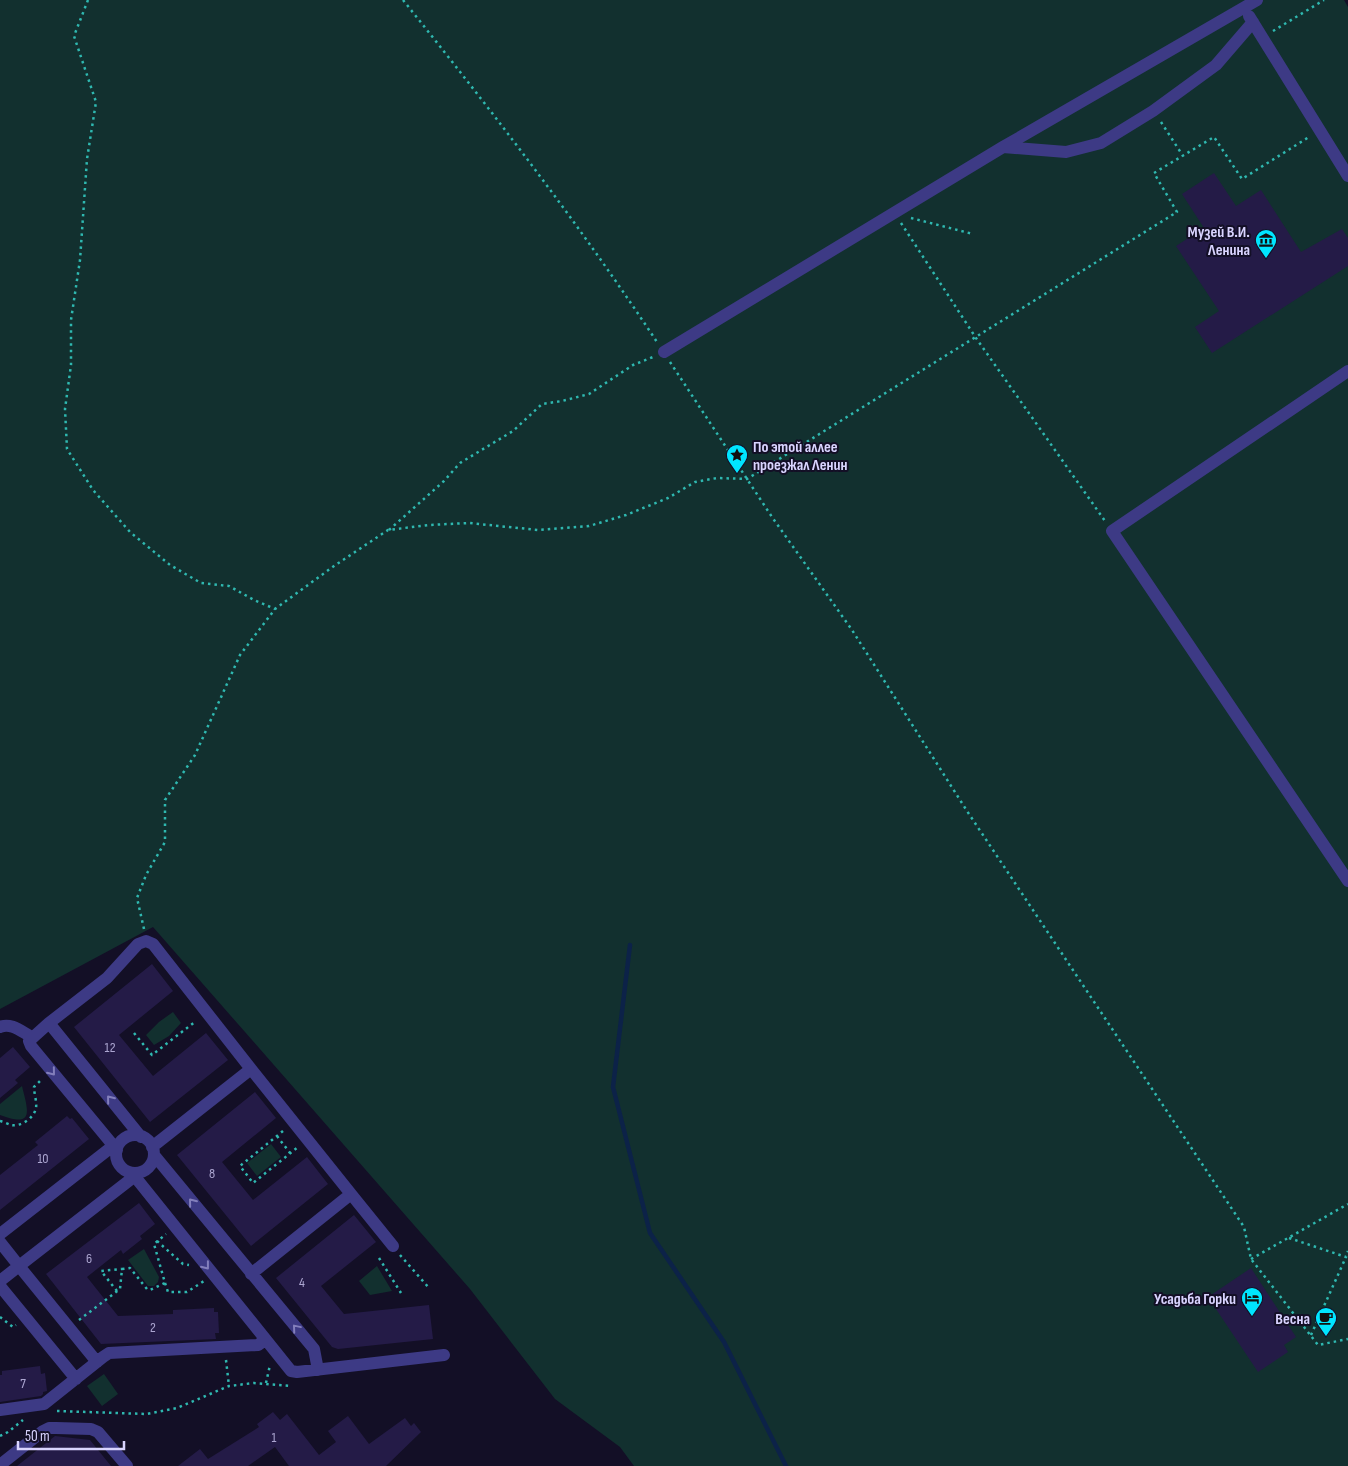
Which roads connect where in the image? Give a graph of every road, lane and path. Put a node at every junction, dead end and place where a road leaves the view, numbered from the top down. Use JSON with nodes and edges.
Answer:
{"nodes":[{"id":1,"x":88,"y":0,"type":"edge"},
{"id":2,"x":403,"y":0,"type":"edge"},
{"id":3,"x":1256,"y":0,"type":"edge"},
{"id":4,"x":1324,"y":0,"type":"edge"},
{"id":5,"x":1244,"y":8,"type":"junction"},
{"id":6,"x":1253,"y":22,"type":"junction"},
{"id":7,"x":1263,"y":37,"type":"junction"},
{"id":8,"x":1153,"y":111,"type":"junction"},
{"id":9,"x":1319,"y":131,"type":"junction"},
{"id":10,"x":1003,"y":147,"type":"junction"},
{"id":11,"x":1183,"y":156,"type":"junction"},
{"id":12,"x":1348,"y":176,"type":"edge"},
{"id":13,"x":895,"y":214,"type":"junction"},
{"id":14,"x":974,"y":234,"type":"dead end"},
{"id":15,"x":976,"y":338,"type":"junction"},
{"id":16,"x":664,"y":352,"type":"junction"},
{"id":17,"x":1348,"y":371,"type":"edge"},
{"id":18,"x":747,"y":479,"type":"junction"},
{"id":19,"x":388,"y":530,"type":"junction"},
{"id":20,"x":1112,"y":531,"type":"junction"},
{"id":21,"x":275,"y":609,"type":"junction"},
{"id":22,"x":1348,"y":881,"type":"edge"},
{"id":23,"x":146,"y":941,"type":"junction"},
{"id":24,"x":207,"y":1012,"type":"junction"},
{"id":25,"x":49,"y":1023,"type":"junction"},
{"id":26,"x":0,"y":1027,"type":"edge"},
{"id":27,"x":134,"y":1033,"type":"dead end"},
{"id":28,"x":32,"y":1036,"type":"junction"},
{"id":29,"x":252,"y":1068,"type":"junction"},
{"id":30,"x":47,"y":1075,"type":"dead end"},
{"id":31,"x":0,"y":1121,"type":"edge"},
{"id":32,"x":294,"y":1122,"type":"junction"},
{"id":33,"x":277,"y":1136,"type":"junction"},
{"id":34,"x":141,"y":1137,"type":"junction"},
{"id":35,"x":307,"y":1139,"type":"junction"},
{"id":36,"x":115,"y":1148,"type":"junction"},
{"id":37,"x":153,"y":1151,"type":"junction"},
{"id":38,"x":290,"y":1153,"type":"junction"},
{"id":39,"x":134,"y":1175,"type":"junction"},
{"id":40,"x":351,"y":1194,"type":"junction"},
{"id":41,"x":1348,"y":1204,"type":"edge"},
{"id":42,"x":169,"y":1232,"type":"dead end"},
{"id":43,"x":0,"y":1234,"type":"edge"},
{"id":44,"x":1289,"y":1238,"type":"junction"},
{"id":45,"x":157,"y":1241,"type":"junction"},
{"id":46,"x":0,"y":1242,"type":"edge"},
{"id":47,"x":393,"y":1246,"type":"joint"},
{"id":48,"x":1348,"y":1251,"type":"edge"},
{"id":49,"x":1346,"y":1257,"type":"junction"},
{"id":50,"x":379,"y":1258,"type":"dead end"},
{"id":51,"x":1251,"y":1259,"type":"junction"},
{"id":52,"x":193,"y":1262,"type":"dead end"},
{"id":53,"x":20,"y":1266,"type":"junction"},
{"id":54,"x":122,"y":1269,"type":"junction"},
{"id":55,"x":251,"y":1274,"type":"junction"},
{"id":56,"x":207,"y":1280,"type":"dead end"},
{"id":57,"x":0,"y":1281,"type":"edge"},
{"id":58,"x":165,"y":1283,"type":"junction"},
{"id":59,"x":0,"y":1286,"type":"edge"},
{"id":60,"x":428,"y":1288,"type":"dead end"},
{"id":61,"x":117,"y":1292,"type":"junction"},
{"id":62,"x":401,"y":1293,"type":"dead end"},
{"id":63,"x":0,"y":1317,"type":"edge"},
{"id":64,"x":21,"y":1321,"type":"dead end"},
{"id":65,"x":76,"y":1323,"type":"dead end"},
{"id":66,"x":1311,"y":1336,"type":"junction"},
{"id":67,"x":1348,"y":1339,"type":"edge"},
{"id":68,"x":265,"y":1340,"type":"junction"},
{"id":69,"x":225,"y":1346,"type":"junction"},
{"id":70,"x":444,"y":1356,"type":"dead end"},
{"id":71,"x":271,"y":1361,"type":"dead end"},
{"id":72,"x":97,"y":1362,"type":"junction"},
{"id":73,"x":318,"y":1370,"type":"junction"},
{"id":74,"x":76,"y":1379,"type":"junction"},
{"id":75,"x":266,"y":1383,"type":"junction"},
{"id":76,"x":229,"y":1386,"type":"junction"},
{"id":77,"x":300,"y":1386,"type":"dead end"},
{"id":78,"x":0,"y":1410,"type":"edge"},
{"id":79,"x":51,"y":1411,"type":"dead end"},
{"id":80,"x":26,"y":1418,"type":"dead end"},
{"id":81,"x":0,"y":1436,"type":"edge"},
{"id":82,"x":0,"y":1465,"type":"edge"},
{"id":83,"x":126,"y":1466,"type":"edge"}],
"edges":[{"from":1,"to":21,"type":"path"},
{"from":2,"to":16,"type":"path"},
{"from":3,"to":5,"type":"lane"},
{"from":4,"to":7,"type":"path"},
{"from":5,"to":6,"type":"lane"},
{"from":5,"to":10,"type":"lane"},
{"from":6,"to":7,"type":"lane"},
{"from":6,"to":8,"type":"lane"},
{"from":7,"to":9,"type":"lane"},
{"from":8,"to":10,"type":"lane"},
{"from":8,"to":11,"type":"path"},
{"from":9,"to":11,"type":"path"},
{"from":9,"to":12,"type":"lane"},
{"from":10,"to":13,"type":"lane"},
{"from":11,"to":15,"type":"path"},
{"from":13,"to":14,"type":"path"},
{"from":13,"to":15,"type":"path"},
{"from":13,"to":16,"type":"lane"},
{"from":15,"to":18,"type":"path"},
{"from":15,"to":20,"type":"path"},
{"from":16,"to":18,"type":"path"},
{"from":16,"to":19,"type":"path"},
{"from":17,"to":20,"type":"lane"},
{"from":18,"to":19,"type":"path"},
{"from":18,"to":51,"type":"path"},
{"from":19,"to":21,"type":"path"},
{"from":20,"to":22,"type":"lane"},
{"from":21,"to":23,"type":"path"},
{"from":23,"to":24,"type":"lane"},
{"from":23,"to":25,"type":"lane"},
{"from":24,"to":27,"type":"path"},
{"from":24,"to":29,"type":"lane"},
{"from":25,"to":28,"type":"lane"},
{"from":34,"to":25,"type":"lane","one_way":true},
{"from":26,"to":28,"type":"lane"},
{"from":28,"to":36,"type":"lane","one_way":true},
{"from":29,"to":32,"type":"lane"},
{"from":29,"to":37,"type":"lane"},
{"from":30,"to":31,"type":"path"},
{"from":32,"to":33,"type":"path"},
{"from":32,"to":35,"type":"lane"},
{"from":33,"to":38,"type":"path"},
{"from":33,"to":38,"type":"path"},
{"from":34,"to":36,"type":"lane"},
{"from":34,"to":37,"type":"lane"},
{"from":35,"to":38,"type":"path"},
{"from":35,"to":40,"type":"lane"},
{"from":36,"to":39,"type":"lane"},
{"from":36,"to":43,"type":"lane"},
{"from":37,"to":39,"type":"lane"},
{"from":55,"to":37,"type":"lane","one_way":true},
{"from":39,"to":53,"type":"lane"},
{"from":39,"to":68,"type":"lane","one_way":true},
{"from":40,"to":47,"type":"lane"},
{"from":40,"to":55,"type":"lane"},
{"from":41,"to":44,"type":"path"},
{"from":42,"to":45,"type":"path"},
{"from":44,"to":49,"type":"path"},
{"from":44,"to":51,"type":"path"},
{"from":45,"to":52,"type":"path"},
{"from":45,"to":58,"type":"path"},
{"from":46,"to":53,"type":"lane"},
{"from":47,"to":60,"type":"path"},
{"from":48,"to":49,"type":"path"},
{"from":49,"to":66,"type":"path"},
{"from":50,"to":62,"type":"path"},
{"from":51,"to":66,"type":"path"},
{"from":53,"to":57,"type":"lane"},
{"from":53,"to":72,"type":"lane"},
{"from":54,"to":58,"type":"path"},
{"from":54,"to":61,"type":"path"},
{"from":54,"to":61,"type":"path"},
{"from":73,"to":55,"type":"lane","one_way":true},
{"from":56,"to":58,"type":"path"},
{"from":59,"to":74,"type":"lane"},
{"from":61,"to":65,"type":"path"},
{"from":63,"to":64,"type":"path"},
{"from":66,"to":67,"type":"path"},
{"from":68,"to":69,"type":"lane"},
{"from":68,"to":73,"type":"lane"},
{"from":69,"to":72,"type":"lane"},
{"from":69,"to":76,"type":"path"},
{"from":70,"to":73,"type":"lane"},
{"from":71,"to":75,"type":"path"},
{"from":72,"to":74,"type":"lane"},
{"from":74,"to":78,"type":"lane"},
{"from":75,"to":76,"type":"path"},
{"from":75,"to":77,"type":"path"},
{"from":76,"to":79,"type":"path"},
{"from":80,"to":81,"type":"path"},
{"from":82,"to":83,"type":"lane"}]}
